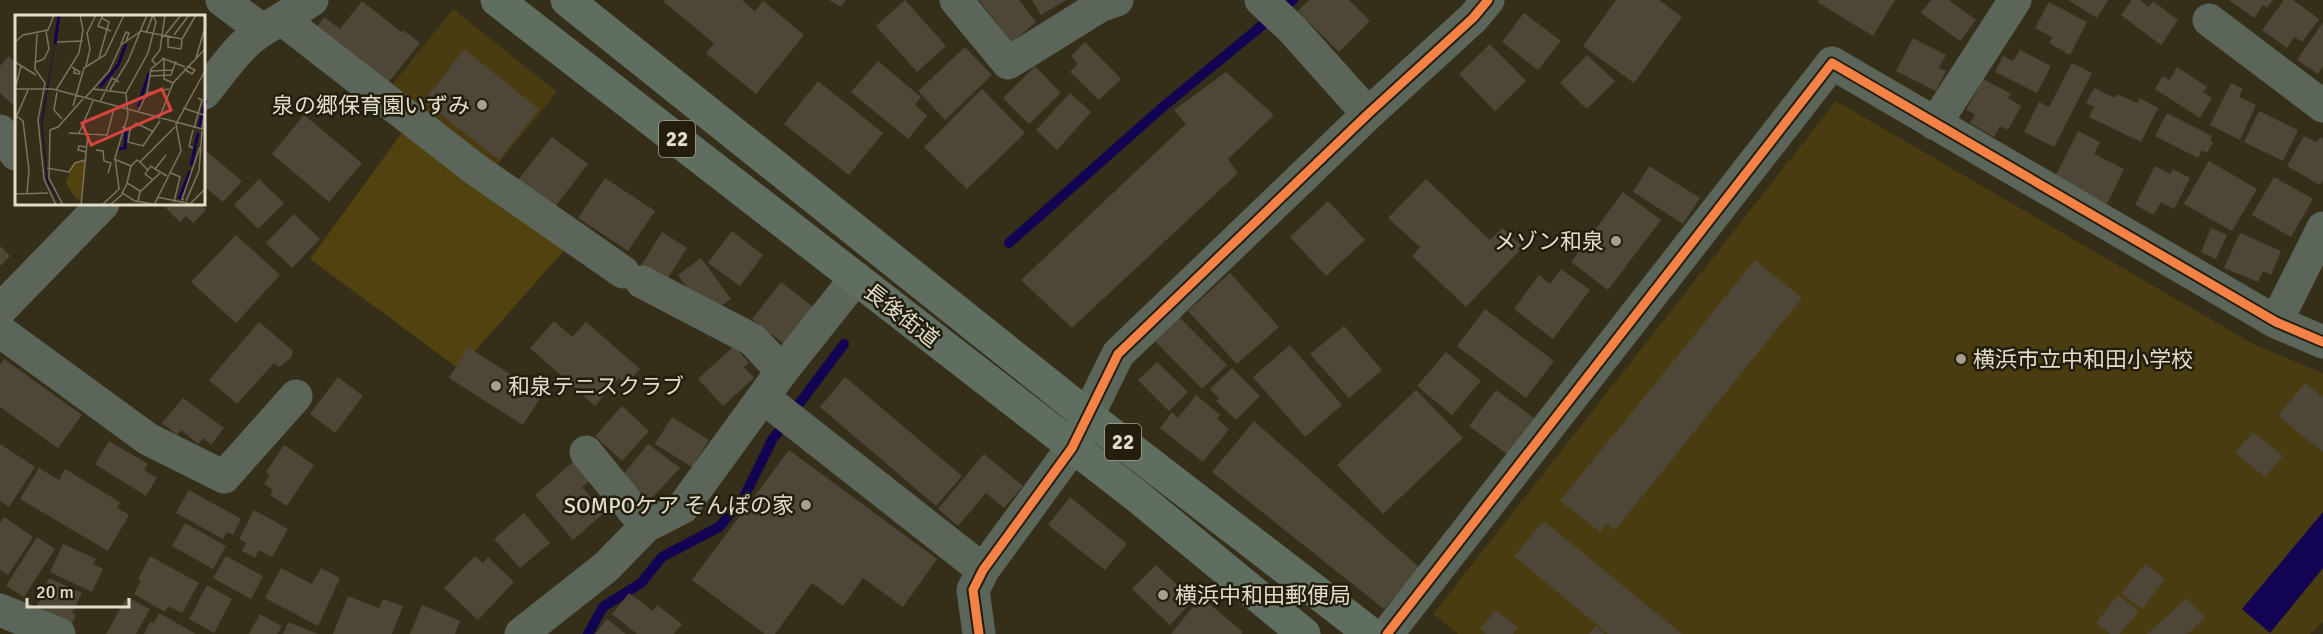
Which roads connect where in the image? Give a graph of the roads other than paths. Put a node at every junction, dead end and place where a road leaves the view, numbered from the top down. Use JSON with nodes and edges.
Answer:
{"nodes":[{"id":1,"x":222,"y":0,"type":"edge"},
{"id":2,"x":312,"y":0,"type":"edge"},
{"id":3,"x":497,"y":0,"type":"edge"},
{"id":4,"x":567,"y":0,"type":"edge"},
{"id":5,"x":956,"y":0,"type":"edge"},
{"id":6,"x":1117,"y":0,"type":"edge"},
{"id":7,"x":1262,"y":0,"type":"edge"},
{"id":8,"x":1488,"y":0,"type":"edge"},
{"id":9,"x":2015,"y":0,"type":"edge"},
{"id":10,"x":2209,"y":20,"type":"dead end"},
{"id":11,"x":272,"y":25,"type":"junction"},
{"id":12,"x":206,"y":91,"type":"edge"},
{"id":13,"x":2323,"y":106,"type":"edge"},
{"id":14,"x":1368,"y":114,"type":"junction"},
{"id":15,"x":1935,"y":124,"type":"junction"},
{"id":16,"x":0,"y":131,"type":"edge"},
{"id":17,"x":15,"y":153,"type":"edge"},
{"id":18,"x":86,"y":209,"type":"edge"},
{"id":19,"x":2323,"y":228,"type":"edge"},
{"id":20,"x":856,"y":278,"type":"junction"},
{"id":21,"x":0,"y":310,"type":"edge"},
{"id":22,"x":2276,"y":322,"type":"junction"},
{"id":23,"x":0,"y":331,"type":"edge"},
{"id":24,"x":2323,"y":342,"type":"edge"},
{"id":25,"x":782,"y":371,"type":"junction"},
{"id":26,"x":296,"y":396,"type":"dead end"},
{"id":27,"x":769,"y":401,"type":"junction"},
{"id":28,"x":1088,"y":416,"type":"junction"},
{"id":29,"x":1072,"y":448,"type":"junction"},
{"id":30,"x":586,"y":452,"type":"dead end"},
{"id":31,"x":646,"y":526,"type":"junction"},
{"id":32,"x":983,"y":570,"type":"junction"},
{"id":33,"x":0,"y":610,"type":"edge"},
{"id":34,"x":40,"y":630,"type":"edge"},
{"id":35,"x":535,"y":630,"type":"edge"},
{"id":36,"x":979,"y":634,"type":"edge"},
{"id":37,"x":1304,"y":634,"type":"edge"},
{"id":38,"x":1371,"y":634,"type":"edge"},
{"id":39,"x":1387,"y":634,"type":"edge"}],
"edges":[{"from":1,"to":11,"type":"street"},
{"from":2,"to":11,"type":"street"},
{"from":3,"to":20,"type":"main road","name":"長後街道","number":"22"},
{"from":4,"to":28,"type":"main road","name":"長後街道","number":"22"},
{"from":5,"to":6,"type":"street"},
{"from":7,"to":14,"type":"street"},
{"from":8,"to":14,"type":"street"},
{"from":9,"to":15,"type":"street"},
{"from":10,"to":13,"type":"street"},
{"from":11,"to":12,"type":"street"},
{"from":11,"to":25,"type":"street"},
{"from":14,"to":28,"type":"street"},
{"from":15,"to":22,"type":"street"},
{"from":15,"to":39,"type":"street"},
{"from":16,"to":17,"type":"street"},
{"from":18,"to":21,"type":"street"},
{"from":19,"to":22,"type":"street"},
{"from":20,"to":25,"type":"street"},
{"from":20,"to":29,"type":"main road","name":"長後街道","number":"22"},
{"from":22,"to":24,"type":"street"},
{"from":23,"to":26,"type":"street"},
{"from":25,"to":27,"type":"street"},
{"from":27,"to":31,"type":"street"},
{"from":27,"to":32,"type":"street"},
{"from":28,"to":29,"type":"street"},
{"from":28,"to":38,"type":"main road","name":"長後街道","number":"22"},
{"from":29,"to":32,"type":"street"},
{"from":29,"to":37,"type":"main road","name":"長後街道","number":"22"},
{"from":30,"to":31,"type":"street"},
{"from":31,"to":35,"type":"street"},
{"from":32,"to":36,"type":"street"},
{"from":33,"to":34,"type":"street"}]}
